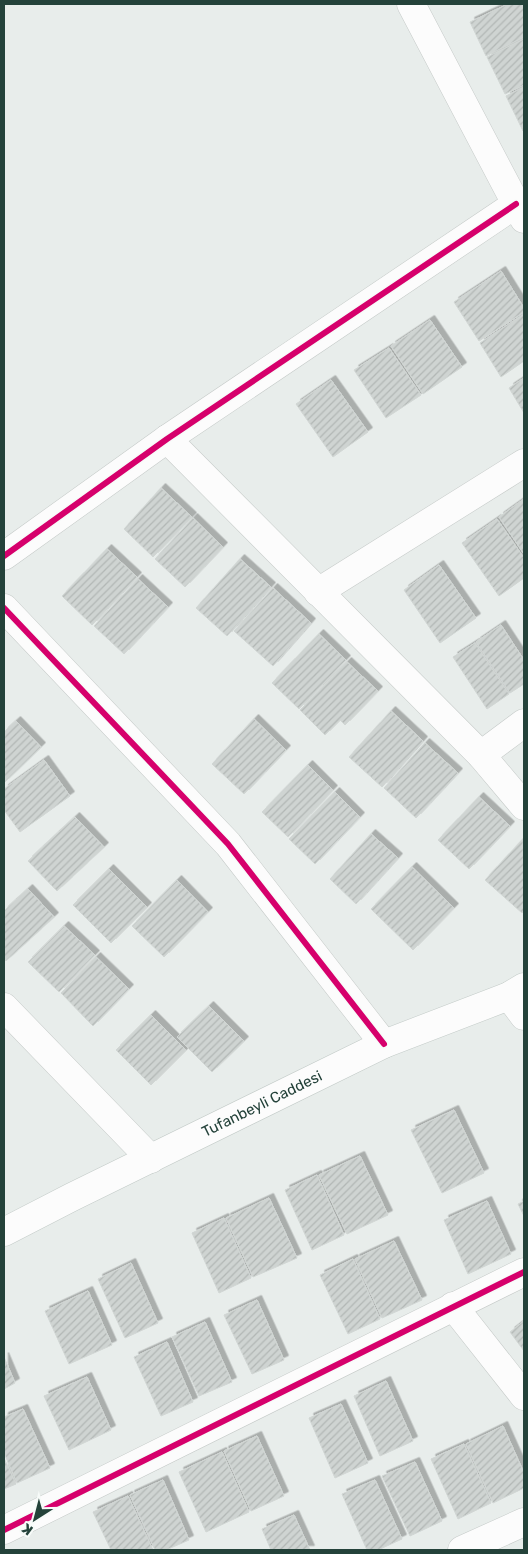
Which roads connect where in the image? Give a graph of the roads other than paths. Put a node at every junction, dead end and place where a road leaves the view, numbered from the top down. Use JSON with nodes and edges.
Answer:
{"nodes":[{"id":1,"x":411,"y":4,"type":"edge"},
{"id":2,"x":520,"y":212,"type":"edge"},
{"id":3,"x":167,"y":439,"type":"junction"},
{"id":4,"x":524,"y":463,"type":"edge"},
{"id":5,"x":4,"y":556,"type":"edge"},
{"id":6,"x":318,"y":592,"type":"junction"},
{"id":7,"x":4,"y":608,"type":"edge"},
{"id":8,"x":524,"y":723,"type":"edge"},
{"id":9,"x":481,"y":756,"type":"junction"},
{"id":10,"x":524,"y":806,"type":"edge"},
{"id":11,"x":519,"y":1000,"type":"edge"},
{"id":12,"x":4,"y":1007,"type":"edge"},
{"id":13,"x":384,"y":1044,"type":"junction"},
{"id":14,"x":151,"y":1159,"type":"junction"},
{"id":15,"x":4,"y":1232,"type":"edge"},
{"id":16,"x":524,"y":1272,"type":"edge"},
{"id":17,"x":453,"y":1306,"type":"junction"},
{"id":18,"x":524,"y":1396,"type":"edge"},
{"id":19,"x":524,"y":1522,"type":"edge"},
{"id":20,"x":4,"y":1530,"type":"edge"},
{"id":21,"x":462,"y":1550,"type":"edge"}],
"edges":[{"from":1,"to":2,"type":"street"},
{"from":2,"to":3,"type":"street"},
{"from":3,"to":5,"type":"street"},
{"from":3,"to":6,"type":"street"},
{"from":4,"to":6,"type":"street"},
{"from":6,"to":9,"type":"street"},
{"from":7,"to":13,"type":"street"},
{"from":8,"to":9,"type":"street"},
{"from":9,"to":10,"type":"street"},
{"from":11,"to":13,"type":"street","name":"Tufanbeyli Caddesi"},
{"from":12,"to":14,"type":"street"},
{"from":13,"to":14,"type":"street","name":"Tufanbeyli Caddesi"},
{"from":14,"to":15,"type":"street","name":"Tufanbeyli Caddesi"},
{"from":16,"to":17,"type":"street"},
{"from":17,"to":18,"type":"street"},
{"from":17,"to":20,"type":"street"},
{"from":19,"to":21,"type":"street"}]}
